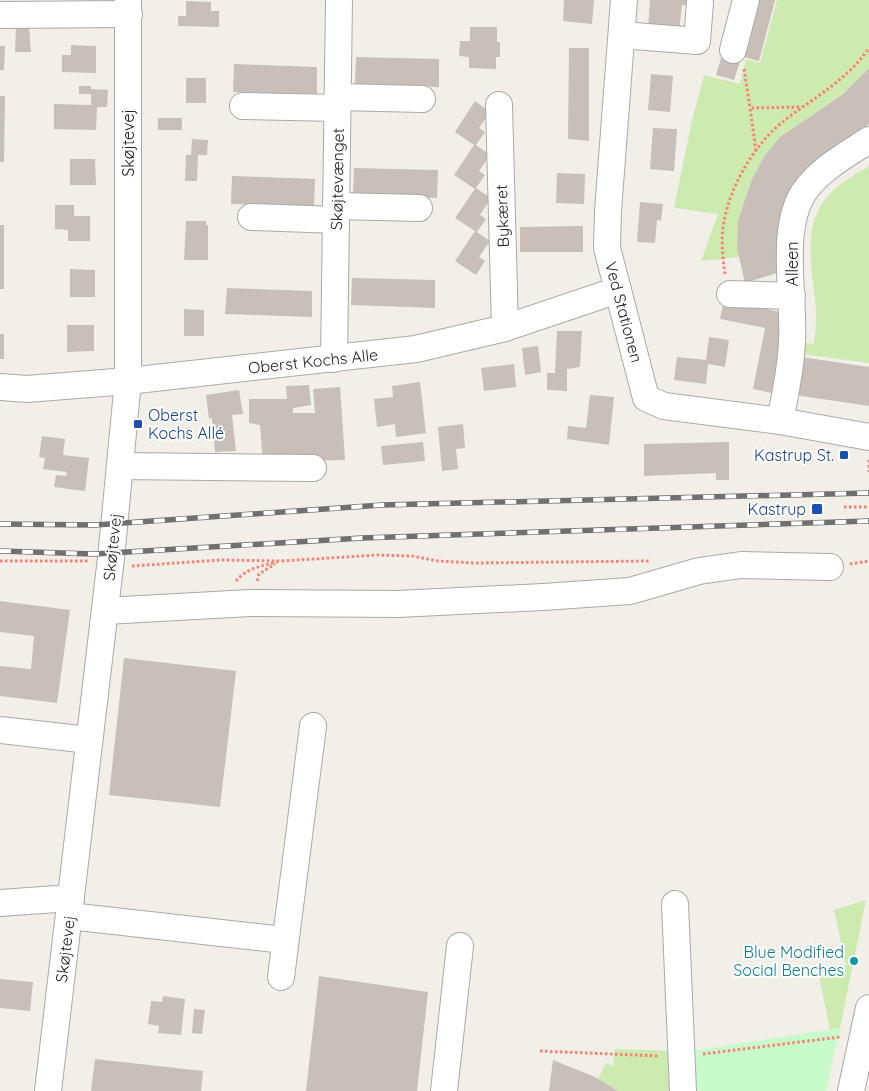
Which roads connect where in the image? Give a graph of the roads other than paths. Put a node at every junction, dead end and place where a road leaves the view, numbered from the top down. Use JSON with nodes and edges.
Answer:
{"nodes":[{"id":1,"x":340,"y":0,"type":"edge"},
{"id":2,"x":624,"y":0,"type":"edge"},
{"id":3,"x":746,"y":0,"type":"edge"},
{"id":4,"x":700,"y":3,"type":"dead end"},
{"id":5,"x":128,"y":7,"type":"edge"},
{"id":6,"x":0,"y":15,"type":"edge"},
{"id":7,"x":622,"y":35,"type":"junction"},
{"id":8,"x":733,"y":50,"type":"road end"},
{"id":9,"x":422,"y":99,"type":"dead end"},
{"id":10,"x":338,"y":103,"type":"junction"},
{"id":11,"x":499,"y":105,"type":"dead end"},
{"id":12,"x":242,"y":106,"type":"dead end"},
{"id":13,"x":869,"y":140,"type":"edge"},
{"id":14,"x":419,"y":208,"type":"dead end"},
{"id":15,"x":336,"y":213,"type":"junction"},
{"id":16,"x":251,"y":217,"type":"dead end"},
{"id":17,"x":618,"y":290,"type":"junction"},
{"id":18,"x":730,"y":294,"type":"road end"},
{"id":19,"x":792,"y":296,"type":"junction"},
{"id":20,"x":505,"y":328,"type":"junction"},
{"id":21,"x":334,"y":359,"type":"junction"},
{"id":22,"x":128,"y":381,"type":"junction"},
{"id":23,"x":0,"y":388,"type":"edge"},
{"id":24,"x":780,"y":421,"type":"junction"},
{"id":25,"x":869,"y":436,"type":"edge"},
{"id":26,"x":120,"y":466,"type":"junction"},
{"id":27,"x":313,"y":468,"type":"dead end"},
{"id":28,"x":830,"y":567,"type":"dead end"},
{"id":29,"x":104,"y":611,"type":"junction"},
{"id":30,"x":313,"y":726,"type":"dead end"},
{"id":31,"x":0,"y":730,"type":"edge"},
{"id":32,"x":89,"y":740,"type":"junction"},
{"id":33,"x":0,"y":903,"type":"edge"},
{"id":34,"x":675,"y":904,"type":"dead end"},
{"id":35,"x":70,"y":907,"type":"junction"},
{"id":36,"x":284,"y":940,"type":"junction"},
{"id":37,"x":460,"y":946,"type":"dead end"},
{"id":38,"x":280,"y":976,"type":"dead end"},
{"id":39,"x":869,"y":1008,"type":"edge"},
{"id":40,"x":48,"y":1091,"type":"edge"},
{"id":41,"x":444,"y":1091,"type":"edge"},
{"id":42,"x":683,"y":1091,"type":"edge"},
{"id":43,"x":851,"y":1091,"type":"edge"}],
"edges":[{"from":1,"to":10,"type":"street","name":"Skøjtevænget"},
{"from":2,"to":7,"type":"street","name":"Ved Stationen"},
{"from":3,"to":8,"type":"street"},
{"from":4,"to":7,"type":"street"},
{"from":5,"to":6,"type":"street"},
{"from":5,"to":22,"type":"street","name":"Skøjtevej"},
{"from":7,"to":17,"type":"street","name":"Ved Stationen"},
{"from":9,"to":10,"type":"street"},
{"from":10,"to":12,"type":"street"},
{"from":10,"to":15,"type":"street","name":"Skøjtevænget"},
{"from":11,"to":20,"type":"street","name":"Bykæret"},
{"from":13,"to":19,"type":"street","name":"Alleen"},
{"from":14,"to":15,"type":"street"},
{"from":15,"to":16,"type":"street"},
{"from":15,"to":21,"type":"street","name":"Skøjtevænget"},
{"from":17,"to":20,"type":"street","name":"Oberst Kochs Alle"},
{"from":17,"to":24,"type":"street","name":"Ved Stationen"},
{"from":18,"to":19,"type":"street"},
{"from":19,"to":24,"type":"street","name":"Alleen"},
{"from":20,"to":21,"type":"street","name":"Oberst Kochs Alle"},
{"from":21,"to":22,"type":"street","name":"Oberst Kochs Alle"},
{"from":22,"to":23,"type":"street","name":"Oberst Kochs Alle"},
{"from":22,"to":26,"type":"street","name":"Skøjtevej"},
{"from":24,"to":25,"type":"street","name":"Ved Stationen"},
{"from":26,"to":27,"type":"street"},
{"from":26,"to":29,"type":"street","name":"Skøjtevej"},
{"from":28,"to":29,"type":"street"},
{"from":29,"to":32,"type":"street","name":"Skøjtevej"},
{"from":30,"to":36,"type":"street"},
{"from":31,"to":32,"type":"street"},
{"from":32,"to":35,"type":"street","name":"Skøjtevej"},
{"from":33,"to":35,"type":"street"},
{"from":34,"to":42,"type":"street"},
{"from":35,"to":36,"type":"street"},
{"from":35,"to":40,"type":"street","name":"Skøjtevej"},
{"from":36,"to":38,"type":"street"},
{"from":37,"to":41,"type":"street"},
{"from":39,"to":43,"type":"street"}]}
